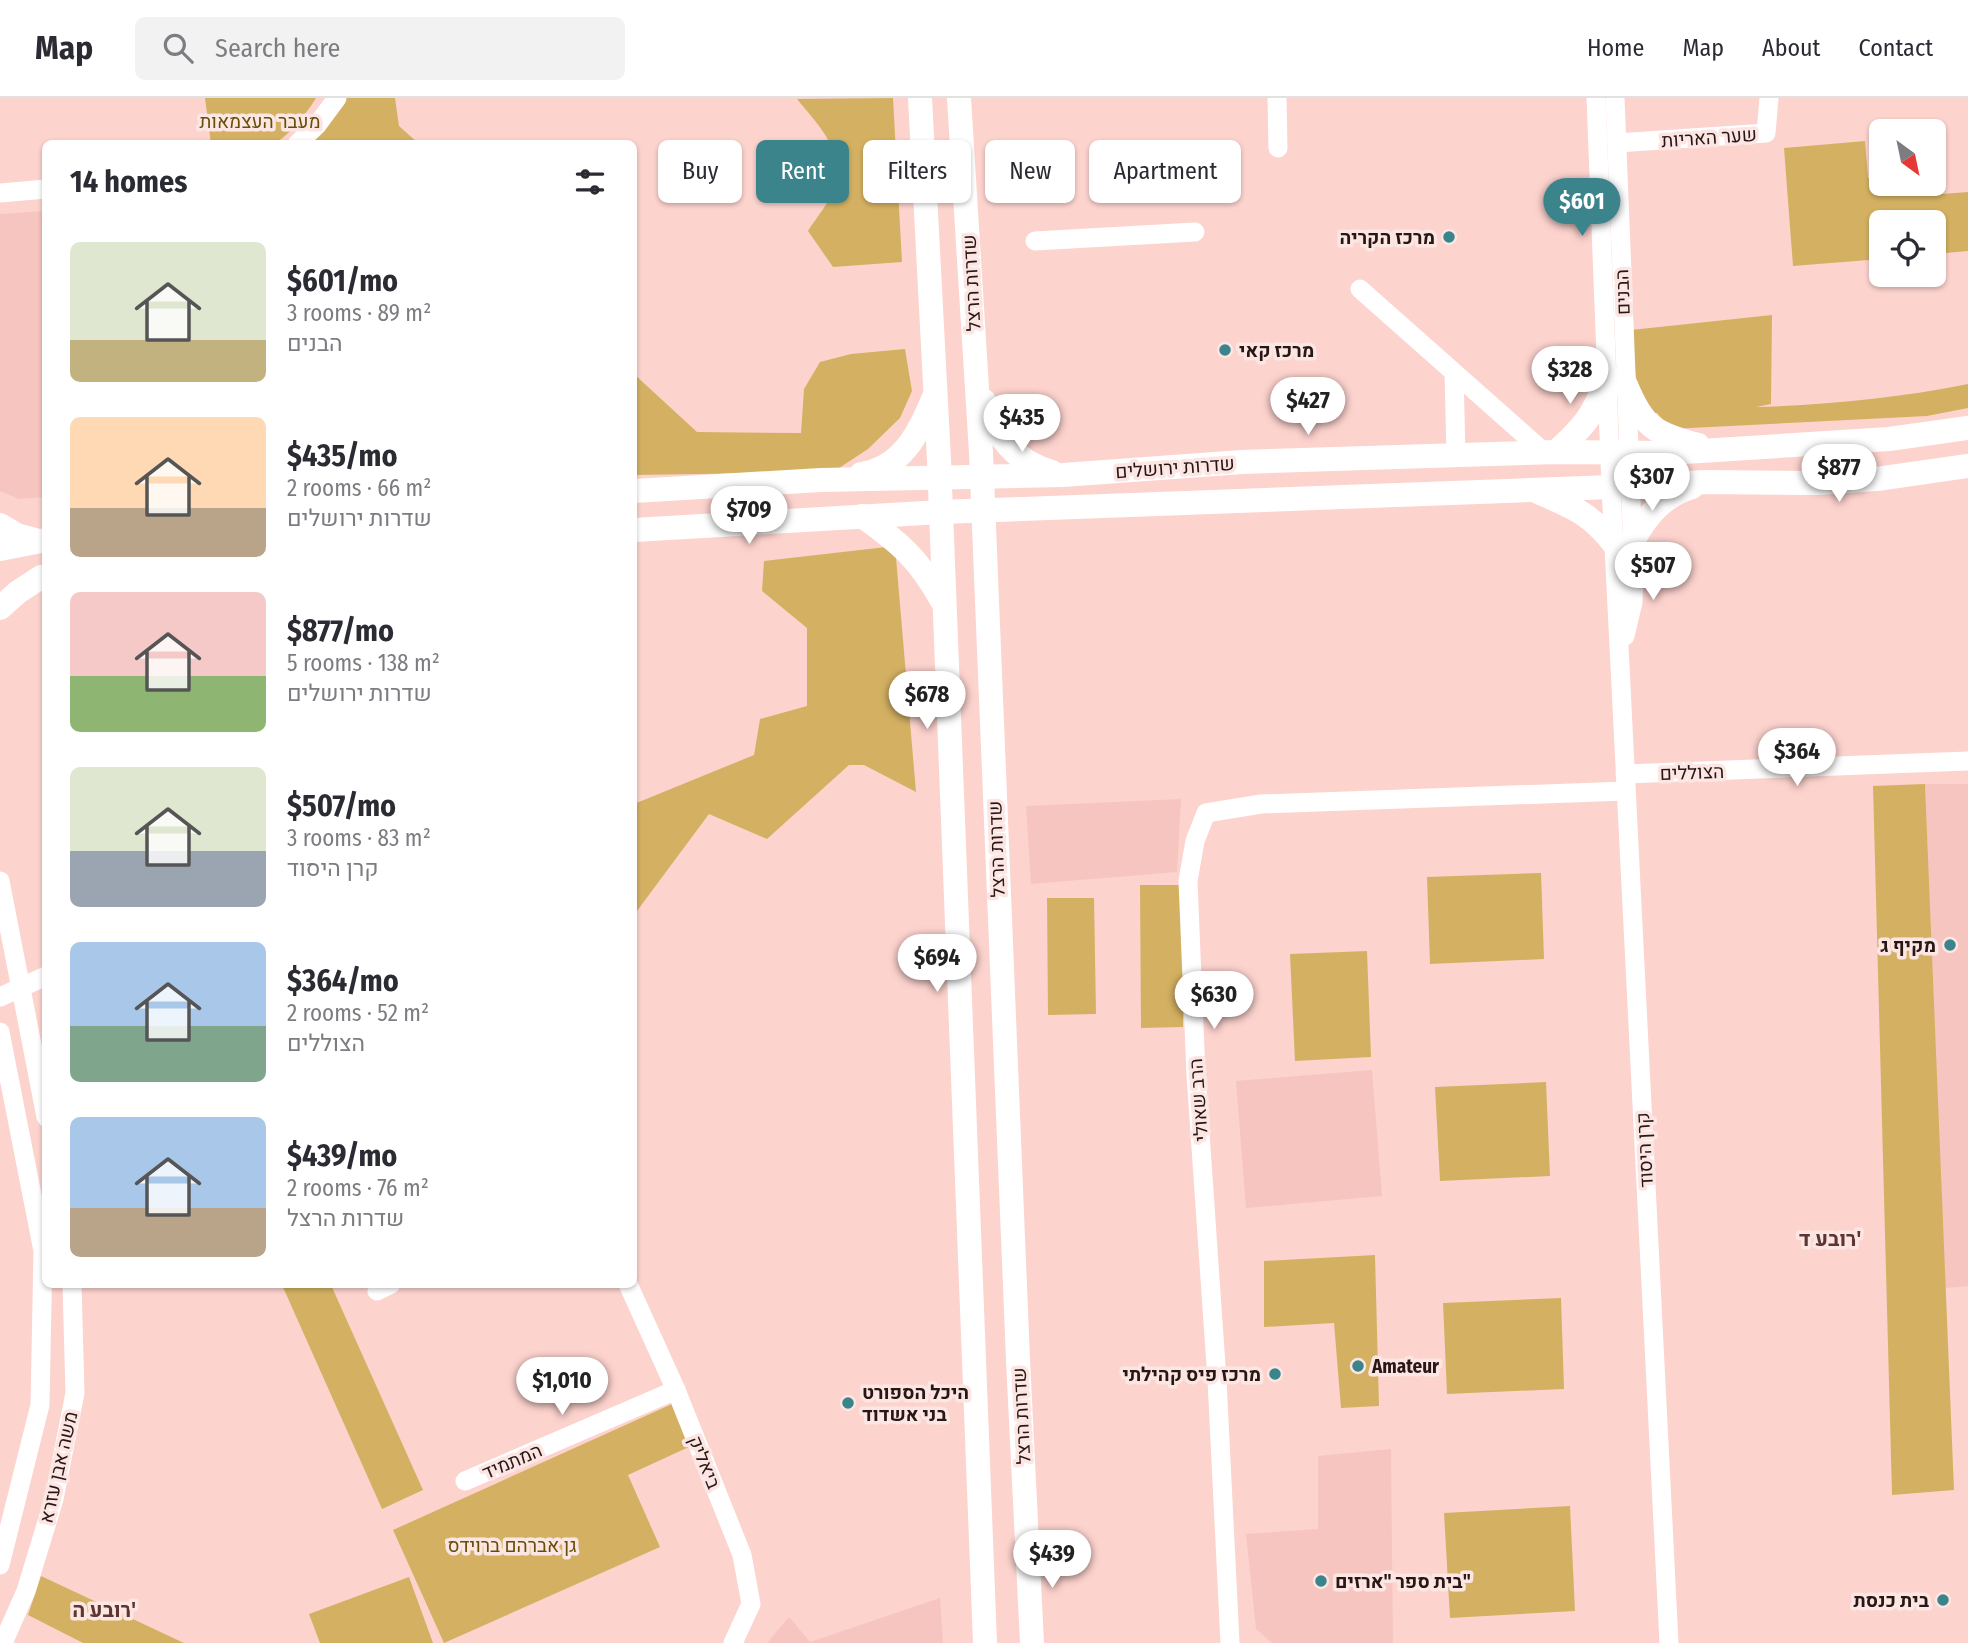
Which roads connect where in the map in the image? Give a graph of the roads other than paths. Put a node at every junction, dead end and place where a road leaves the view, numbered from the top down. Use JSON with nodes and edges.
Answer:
{"nodes":[{"id":1,"x":337,"y":98,"type":"edge"},
{"id":2,"x":920,"y":98,"type":"edge"},
{"id":3,"x":959,"y":98,"type":"edge"},
{"id":4,"x":1277,"y":98,"type":"edge"},
{"id":5,"x":1596,"y":98,"type":"edge"},
{"id":6,"x":1615,"y":98,"type":"edge"},
{"id":7,"x":1769,"y":98,"type":"edge"},
{"id":8,"x":301,"y":140,"type":"edge"},
{"id":9,"x":1617,"y":143,"type":"junction"},
{"id":10,"x":1278,"y":148,"type":"dead end"},
{"id":11,"x":42,"y":189,"type":"edge"},
{"id":12,"x":0,"y":193,"type":"edge"},
{"id":13,"x":1195,"y":232,"type":"dead end"},
{"id":14,"x":1035,"y":241,"type":"dead end"},
{"id":15,"x":1360,"y":289,"type":"dead end"},
{"id":16,"x":1454,"y":373,"type":"junction"},
{"id":17,"x":1617,"y":381,"type":"junction"},
{"id":18,"x":977,"y":382,"type":"junction"},
{"id":19,"x":936,"y":392,"type":"junction"},
{"id":20,"x":1968,"y":428,"type":"edge"},
{"id":21,"x":1719,"y":450,"type":"junction"},
{"id":22,"x":1550,"y":452,"type":"junction"},
{"id":23,"x":1620,"y":454,"type":"junction"},
{"id":24,"x":1457,"y":456,"type":"junction"},
{"id":25,"x":1968,"y":466,"type":"edge"},
{"id":26,"x":1063,"y":475,"type":"junction"},
{"id":27,"x":982,"y":477,"type":"junction"},
{"id":28,"x":940,"y":478,"type":"junction"},
{"id":29,"x":821,"y":480,"type":"junction"},
{"id":30,"x":1706,"y":482,"type":"junction"},
{"id":31,"x":1621,"y":487,"type":"junction"},
{"id":32,"x":1534,"y":490,"type":"junction"},
{"id":33,"x":637,"y":491,"type":"edge"},
{"id":34,"x":984,"y":511,"type":"junction"},
{"id":35,"x":941,"y":512,"type":"junction"},
{"id":36,"x":862,"y":516,"type":"junction"},
{"id":37,"x":0,"y":525,"type":"edge"},
{"id":38,"x":637,"y":530,"type":"edge"},
{"id":39,"x":42,"y":541,"type":"edge"},
{"id":40,"x":1623,"y":543,"type":"junction"},
{"id":41,"x":0,"y":549,"type":"edge"},
{"id":42,"x":42,"y":577,"type":"edge"},
{"id":43,"x":42,"y":578,"type":"edge"},
{"id":44,"x":0,"y":584,"type":"edge"},
{"id":45,"x":945,"y":606,"type":"junction"},
{"id":46,"x":0,"y":608,"type":"edge"},
{"id":47,"x":1968,"y":761,"type":"edge"},
{"id":48,"x":1626,"y":782,"type":"junction"},
{"id":49,"x":0,"y":881,"type":"edge"},
{"id":50,"x":42,"y":978,"type":"edge"},
{"id":51,"x":20,"y":989,"type":"junction"},
{"id":52,"x":0,"y":997,"type":"edge"},
{"id":53,"x":0,"y":1032,"type":"edge"},
{"id":54,"x":42,"y":1097,"type":"edge"},
{"id":55,"x":42,"y":1246,"type":"edge"},
{"id":56,"x":42,"y":1288,"type":"edge"},
{"id":57,"x":72,"y":1288,"type":"edge"},
{"id":58,"x":630,"y":1288,"type":"edge"},
{"id":59,"x":676,"y":1390,"type":"junction"},
{"id":60,"x":465,"y":1481,"type":"dead end"},
{"id":61,"x":0,"y":1564,"type":"edge"},
{"id":62,"x":3,"y":1635,"type":"edge"},
{"id":63,"x":733,"y":1643,"type":"edge"},
{"id":64,"x":985,"y":1643,"type":"edge"},
{"id":65,"x":1032,"y":1643,"type":"edge"},
{"id":66,"x":1230,"y":1643,"type":"edge"},
{"id":67,"x":1669,"y":1643,"type":"edge"}],
"edges":[{"from":1,"to":8,"type":"street"},
{"from":2,"to":19,"type":"main road"},
{"from":3,"to":18,"type":"main road","name":"שדרות הרצל"},
{"from":4,"to":10,"type":"street"},
{"from":5,"to":17,"type":"street","name":"הבנים"},
{"from":6,"to":9,"type":"street","name":"הבנים"},
{"from":7,"to":9,"type":"street","name":"שער האריות"},
{"from":9,"to":17,"type":"street","name":"הבנים"},
{"from":11,"to":12,"type":"street"},
{"from":13,"to":14,"type":"street"},
{"from":15,"to":16,"type":"street"},
{"from":16,"to":22,"type":"street"},
{"from":16,"to":24,"type":"street"},
{"from":17,"to":21,"type":"main road"},
{"from":17,"to":22,"type":"main road"},
{"from":17,"to":23,"type":"street","name":"הבנים"},
{"from":18,"to":26,"type":"main road"},
{"from":18,"to":27,"type":"main road","name":"שדרות הרצל"},
{"from":19,"to":28,"type":"main road"},
{"from":19,"to":29,"type":"main road"},
{"from":20,"to":21,"type":"main road","name":"שדרות ירושלים"},
{"from":21,"to":23,"type":"main road","name":"שדרות ירושלים"},
{"from":22,"to":23,"type":"main road","name":"שדרות ירושלים"},
{"from":22,"to":24,"type":"main road","name":"שדרות ירושלים"},
{"from":23,"to":31,"type":"street","name":"קרן היסוד"},
{"from":24,"to":26,"type":"main road","name":"שדרות ירושלים"},
{"from":25,"to":30,"type":"main road","name":"שדרות ירושלים"},
{"from":26,"to":27,"type":"main road","name":"שדרות ירושלים"},
{"from":27,"to":28,"type":"main road","name":"שדרות ירושלים"},
{"from":27,"to":34,"type":"main road","name":"שדרות הרצל"},
{"from":28,"to":29,"type":"main road","name":"שדרות ירושלים"},
{"from":28,"to":35,"type":"main road"},
{"from":29,"to":33,"type":"main road","name":"שדרות ירושלים"},
{"from":30,"to":31,"type":"main road","name":"שדרות ירושלים"},
{"from":30,"to":40,"type":"main road"},
{"from":31,"to":32,"type":"main road","name":"שדרות ירושלים"},
{"from":31,"to":40,"type":"street","name":"קרן היסוד"},
{"from":32,"to":34,"type":"main road","name":"שדרות ירושלים"},
{"from":32,"to":40,"type":"main road"},
{"from":34,"to":35,"type":"main road","name":"שדרות ירושלים"},
{"from":34,"to":65,"type":"main road","name":"שדרות הרצל"},
{"from":35,"to":36,"type":"main road","name":"שדרות ירושלים"},
{"from":35,"to":45,"type":"main road"},
{"from":36,"to":38,"type":"main road","name":"שדרות ירושלים"},
{"from":36,"to":45,"type":"main road"},
{"from":37,"to":39,"type":"main road"},
{"from":39,"to":41,"type":"main road"},
{"from":40,"to":48,"type":"street","name":"קרן היסוד"},
{"from":42,"to":44,"type":"main road"},
{"from":43,"to":46,"type":"main road"},
{"from":45,"to":64,"type":"main road"},
{"from":47,"to":48,"type":"street","name":"הצוללים"},
{"from":48,"to":66,"type":"street","name":"הרב שאולי"},
{"from":48,"to":67,"type":"street","name":"קרן היסוד"},
{"from":49,"to":51,"type":"street"},
{"from":50,"to":51,"type":"street"},
{"from":51,"to":52,"type":"street"},
{"from":51,"to":54,"type":"street"},
{"from":53,"to":55,"type":"street","name":"משה אבן עזרא"},
{"from":56,"to":61,"type":"street","name":"משה אבן עזרא"},
{"from":57,"to":62,"type":"street","name":"משה אבן עזרא"},
{"from":58,"to":59,"type":"street","name":"ביאליק"},
{"from":59,"to":60,"type":"street","name":"המתמיד"},
{"from":59,"to":63,"type":"street","name":"ביאליק"}]}
